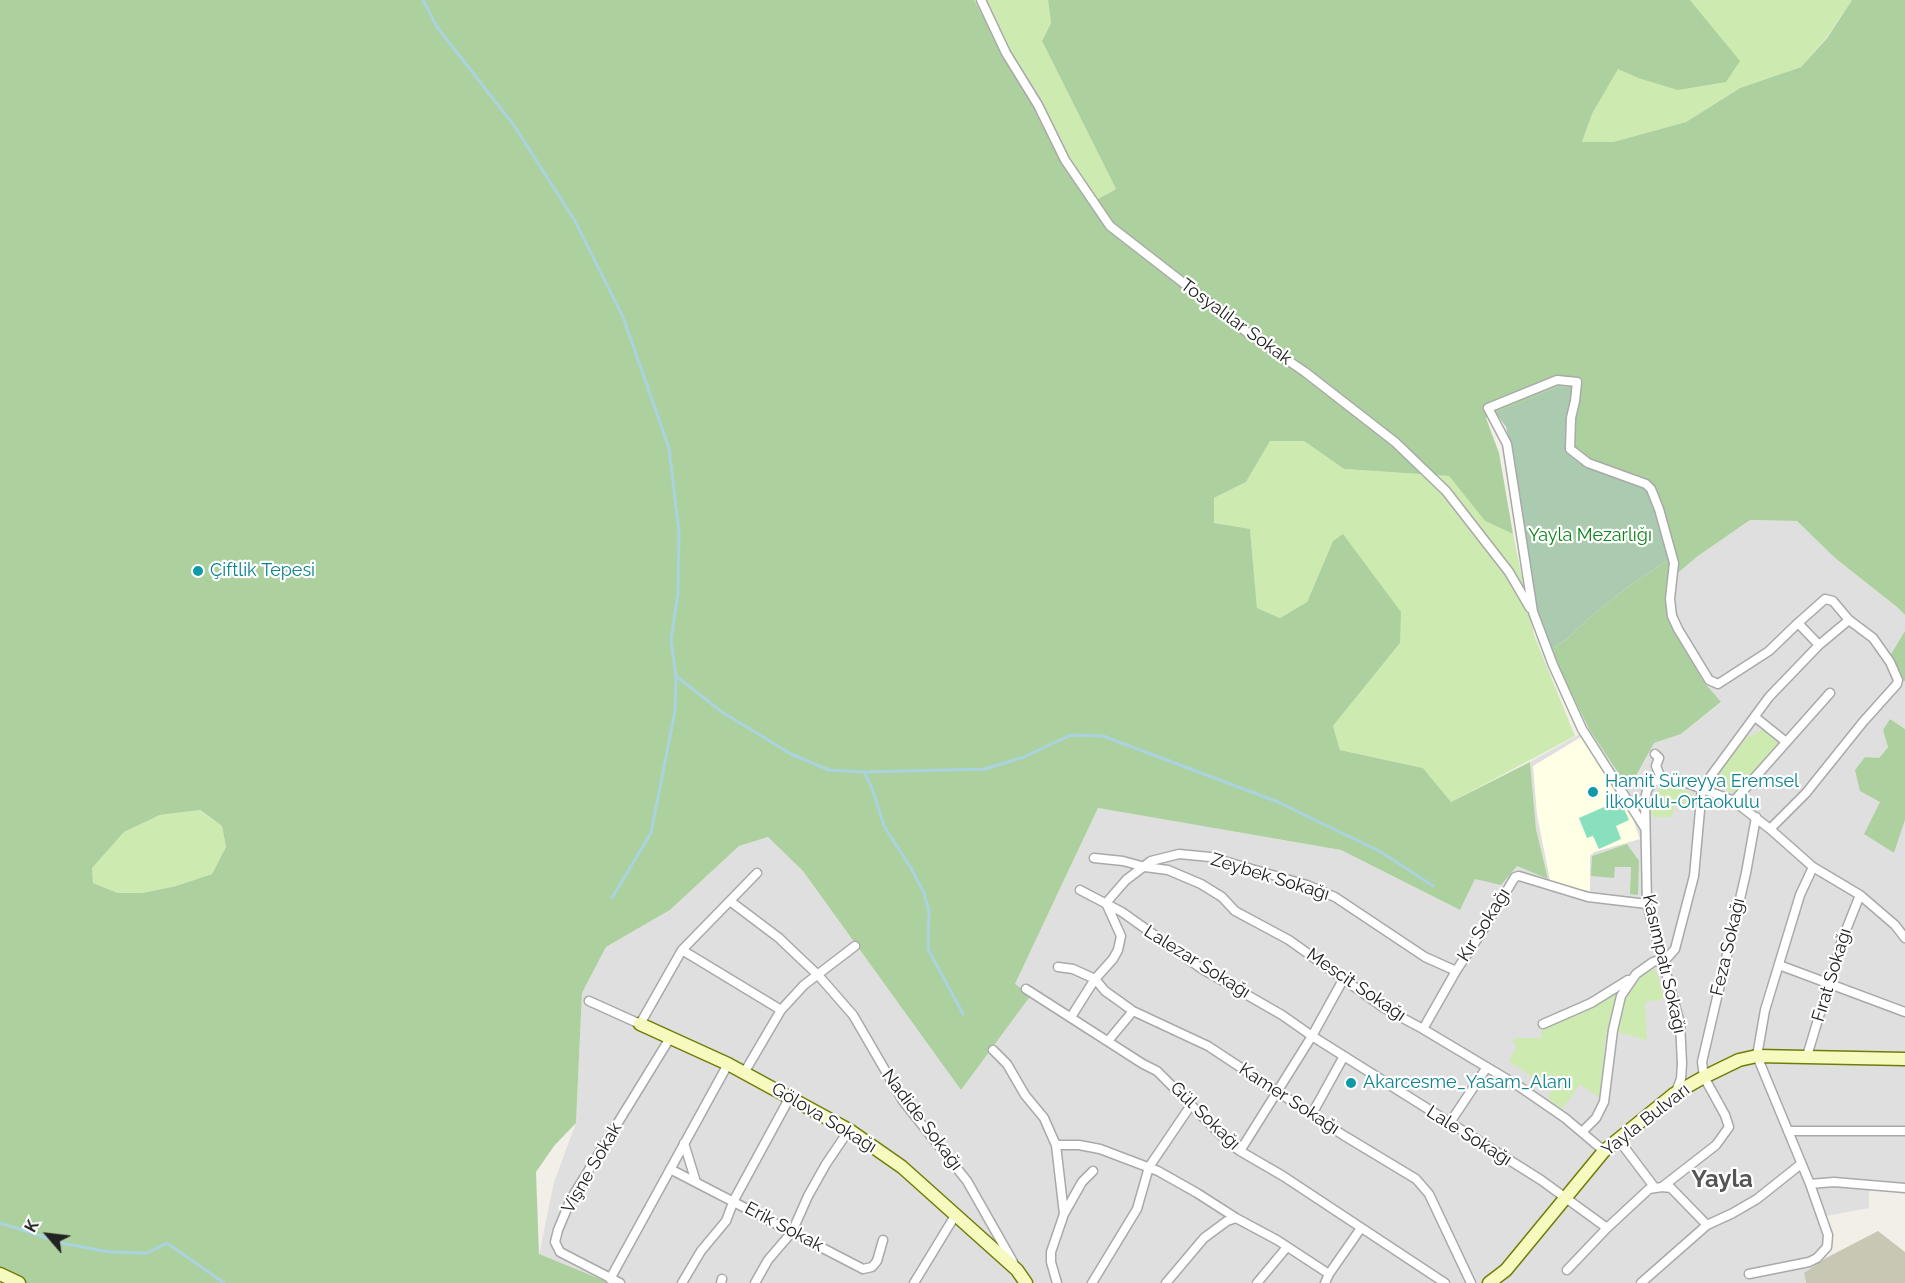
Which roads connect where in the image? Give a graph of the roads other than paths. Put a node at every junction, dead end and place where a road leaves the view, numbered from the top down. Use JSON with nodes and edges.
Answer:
{"nodes":[{"id":1,"x":981,"y":0,"type":"edge"},
{"id":2,"x":1533,"y":612,"type":"junction"},
{"id":3,"x":1849,"y":620,"type":"junction"},
{"id":4,"x":1798,"y":623,"type":"junction"},
{"id":5,"x":1819,"y":645,"type":"junction"},
{"id":6,"x":1830,"y":693,"type":"dead end"},
{"id":7,"x":1755,"y":717,"type":"junction"},
{"id":8,"x":1785,"y":741,"type":"junction"},
{"id":9,"x":1655,"y":754,"type":"dead end"},
{"id":10,"x":1661,"y":778,"type":"junction"},
{"id":11,"x":1702,"y":788,"type":"junction"},
{"id":12,"x":1734,"y":801,"type":"junction"},
{"id":13,"x":1756,"y":817,"type":"junction"},
{"id":14,"x":1645,"y":828,"type":"junction"},
{"id":15,"x":1770,"y":829,"type":"junction"},
{"id":16,"x":1094,"y":858,"type":"dead end"},
{"id":17,"x":1145,"y":867,"type":"junction"},
{"id":18,"x":1813,"y":867,"type":"junction"},
{"id":19,"x":757,"y":873,"type":"dead end"},
{"id":20,"x":1080,"y":890,"type":"dead end"},
{"id":21,"x":1860,"y":895,"type":"junction"},
{"id":22,"x":730,"y":901,"type":"junction"},
{"id":23,"x":1106,"y":903,"type":"junction"},
{"id":24,"x":1647,"y":904,"type":"junction"},
{"id":25,"x":1905,"y":938,"type":"edge"},
{"id":26,"x":855,"y":946,"type":"dead end"},
{"id":27,"x":682,"y":950,"type":"junction"},
{"id":28,"x":1662,"y":960,"type":"junction"},
{"id":29,"x":1779,"y":965,"type":"junction"},
{"id":30,"x":1058,"y":967,"type":"dead end"},
{"id":31,"x":1456,"y":971,"type":"junction"},
{"id":32,"x":1636,"y":974,"type":"junction"},
{"id":33,"x":818,"y":975,"type":"junction"},
{"id":34,"x":1344,"y":978,"type":"junction"},
{"id":35,"x":1095,"y":979,"type":"junction"},
{"id":36,"x":1828,"y":982,"type":"junction"},
{"id":37,"x":1026,"y":989,"type":"dead end"},
{"id":38,"x":590,"y":1001,"type":"dead end"},
{"id":39,"x":781,"y":1010,"type":"junction"},
{"id":40,"x":1133,"y":1011,"type":"junction"},
{"id":41,"x":1905,"y":1012,"type":"edge"},
{"id":42,"x":1071,"y":1017,"type":"junction"},
{"id":43,"x":640,"y":1024,"type":"junction"},
{"id":44,"x":1543,"y":1024,"type":"dead end"},
{"id":45,"x":1423,"y":1029,"type":"junction"},
{"id":46,"x":1312,"y":1036,"type":"junction"},
{"id":47,"x":670,"y":1038,"type":"junction"},
{"id":48,"x":1108,"y":1041,"type":"junction"},
{"id":49,"x":993,"y":1050,"type":"dead end"},
{"id":50,"x":1344,"y":1056,"type":"junction"},
{"id":51,"x":1757,"y":1056,"type":"junction"},
{"id":52,"x":1807,"y":1056,"type":"junction"},
{"id":53,"x":1905,"y":1059,"type":"edge"},
{"id":54,"x":728,"y":1064,"type":"junction"},
{"id":55,"x":1487,"y":1067,"type":"junction"},
{"id":56,"x":744,"y":1073,"type":"junction"},
{"id":57,"x":1704,"y":1077,"type":"junction"},
{"id":58,"x":1278,"y":1092,"type":"junction"},
{"id":59,"x":1674,"y":1094,"type":"junction"},
{"id":60,"x":790,"y":1097,"type":"junction"},
{"id":61,"x":1191,"y":1105,"type":"junction"},
{"id":62,"x":1312,"y":1114,"type":"junction"},
{"id":63,"x":1449,"y":1124,"type":"junction"},
{"id":64,"x":849,"y":1130,"type":"junction"},
{"id":65,"x":1788,"y":1131,"type":"junction"},
{"id":66,"x":1905,"y":1131,"type":"edge"},
{"id":67,"x":1582,"y":1132,"type":"junction"},
{"id":68,"x":1618,"y":1139,"type":"junction"},
{"id":69,"x":684,"y":1143,"type":"junction"},
{"id":70,"x":1056,"y":1145,"type":"junction"},
{"id":71,"x":1604,"y":1150,"type":"junction"},
{"id":72,"x":1240,"y":1151,"type":"junction"},
{"id":73,"x":1801,"y":1164,"type":"junction"},
{"id":74,"x":1149,"y":1167,"type":"junction"},
{"id":75,"x":670,"y":1169,"type":"junction"},
{"id":76,"x":1093,"y":1171,"type":"dead end"},
{"id":77,"x":696,"y":1182,"type":"junction"},
{"id":78,"x":1810,"y":1184,"type":"junction"},
{"id":79,"x":1658,"y":1187,"type":"junction"},
{"id":80,"x":1905,"y":1188,"type":"edge"},
{"id":81,"x":1566,"y":1196,"type":"junction"},
{"id":82,"x":734,"y":1200,"type":"junction"},
{"id":83,"x":956,"y":1214,"type":"junction"},
{"id":84,"x":1064,"y":1214,"type":"junction"},
{"id":85,"x":1236,"y":1218,"type":"junction"},
{"id":86,"x":1707,"y":1225,"type":"junction"},
{"id":87,"x":1361,"y":1228,"type":"junction"},
{"id":88,"x":1607,"y":1228,"type":"junction"},
{"id":89,"x":792,"y":1232,"type":"junction"},
{"id":90,"x":883,"y":1240,"type":"dead end"},
{"id":91,"x":1287,"y":1247,"type":"junction"},
{"id":92,"x":1017,"y":1270,"type":"junction"},
{"id":93,"x":1506,"y":1270,"type":"junction"},
{"id":94,"x":1567,"y":1270,"type":"dead end"},
{"id":95,"x":0,"y":1274,"type":"edge"},
{"id":96,"x":1329,"y":1274,"type":"junction"},
{"id":97,"x":1749,"y":1274,"type":"dead end"},
{"id":98,"x":610,"y":1280,"type":"junction"},
{"id":99,"x":19,"y":1283,"type":"edge"},
{"id":100,"x":620,"y":1283,"type":"edge"},
{"id":101,"x":682,"y":1283,"type":"edge"},
{"id":102,"x":754,"y":1283,"type":"edge"},
{"id":103,"x":914,"y":1283,"type":"edge"},
{"id":104,"x":1026,"y":1283,"type":"edge"},
{"id":105,"x":1057,"y":1283,"type":"edge"},
{"id":106,"x":1092,"y":1283,"type":"edge"},
{"id":107,"x":1166,"y":1283,"type":"edge"},
{"id":108,"x":1257,"y":1283,"type":"edge"},
{"id":109,"x":1325,"y":1283,"type":"edge"},
{"id":110,"x":1445,"y":1283,"type":"edge"},
{"id":111,"x":1471,"y":1283,"type":"edge"},
{"id":112,"x":1489,"y":1283,"type":"edge"},
{"id":113,"x":1500,"y":1283,"type":"edge"},
{"id":114,"x":1641,"y":1283,"type":"edge"}],
"edges":[{"from":1,"to":2,"type":"street","name":"Tosyalılar Sokak"},
{"from":2,"to":4,"type":"street"},
{"from":2,"to":14,"type":"street"},
{"from":3,"to":4,"type":"street"},
{"from":3,"to":5,"type":"street"},
{"from":3,"to":15,"type":"street"},
{"from":4,"to":5,"type":"street"},
{"from":5,"to":7,"type":"street"},
{"from":6,"to":8,"type":"street"},
{"from":7,"to":8,"type":"street"},
{"from":7,"to":11,"type":"street"},
{"from":8,"to":12,"type":"street"},
{"from":9,"to":10,"type":"street"},
{"from":10,"to":11,"type":"street"},
{"from":10,"to":14,"type":"street","name":"Kasımpatı Sokağı"},
{"from":11,"to":12,"type":"street"},
{"from":11,"to":28,"type":"street"},
{"from":12,"to":13,"type":"street"},
{"from":13,"to":15,"type":"street"},
{"from":13,"to":57,"type":"street","name":"Feza Sokağı"},
{"from":14,"to":24,"type":"street","name":"Kasımpatı Sokağı"},
{"from":15,"to":18,"type":"street"},
{"from":16,"to":17,"type":"street","name":"Mescit Sokağı"},
{"from":17,"to":23,"type":"street","name":"Zeybek Sokağı"},
{"from":17,"to":31,"type":"street","name":"Zeybek Sokağı"},
{"from":17,"to":34,"type":"street","name":"Mescit Sokağı"},
{"from":18,"to":21,"type":"street"},
{"from":18,"to":29,"type":"street"},
{"from":19,"to":22,"type":"street"},
{"from":20,"to":23,"type":"street","name":"Lalezar Sokağı"},
{"from":21,"to":25,"type":"street"},
{"from":21,"to":36,"type":"street","name":"Fırat Sokağı"},
{"from":22,"to":27,"type":"street"},
{"from":22,"to":33,"type":"street","name":"Nadide Sokağı"},
{"from":23,"to":35,"type":"street"},
{"from":23,"to":46,"type":"street","name":"Lalezar Sokağı"},
{"from":24,"to":28,"type":"street","name":"Kasımpatı Sokağı"},
{"from":24,"to":31,"type":"street","name":"Kır Sokağı"},
{"from":26,"to":33,"type":"street"},
{"from":27,"to":39,"type":"street"},
{"from":27,"to":43,"type":"street"},
{"from":28,"to":32,"type":"street"},
{"from":28,"to":59,"type":"street","name":"Kasımpatı Sokağı"},
{"from":29,"to":36,"type":"street"},
{"from":29,"to":51,"type":"street"},
{"from":30,"to":35,"type":"street","name":"Kamer Sokağı"},
{"from":31,"to":45,"type":"street","name":"Kır Sokağı"},
{"from":32,"to":44,"type":"street"},
{"from":32,"to":67,"type":"street"},
{"from":33,"to":39,"type":"street"},
{"from":33,"to":92,"type":"street","name":"Nadide Sokağı"},
{"from":34,"to":45,"type":"street","name":"Mescit Sokağı"},
{"from":34,"to":46,"type":"street"},
{"from":35,"to":40,"type":"street","name":"Kamer Sokağı"},
{"from":35,"to":42,"type":"street"},
{"from":36,"to":41,"type":"street"},
{"from":36,"to":52,"type":"street","name":"Fırat Sokağı"},
{"from":37,"to":42,"type":"street","name":"Gül Sokağı"},
{"from":38,"to":43,"type":"street","name":"Gölova Sokağı"},
{"from":39,"to":56,"type":"street"},
{"from":40,"to":48,"type":"street"},
{"from":40,"to":58,"type":"street","name":"Kamer Sokağı"},
{"from":42,"to":48,"type":"street","name":"Gül Sokağı"},
{"from":43,"to":47,"type":"main road","name":"Gölova Sokağı"},
{"from":45,"to":55,"type":"street","name":"Mescit Sokağı"},
{"from":46,"to":50,"type":"street","name":"Lale Sokağı"},
{"from":46,"to":58,"type":"street"},
{"from":47,"to":54,"type":"main road","name":"Gölova Sokağı"},
{"from":47,"to":98,"type":"street","name":"Vişne Sokak"},
{"from":48,"to":61,"type":"street","name":"Gül Sokağı"},
{"from":49,"to":70,"type":"street"},
{"from":50,"to":62,"type":"street"},
{"from":50,"to":63,"type":"street","name":"Lale Sokağı"},
{"from":51,"to":52,"type":"main road","name":"Yayla Bulvarı"},
{"from":51,"to":57,"type":"main road","name":"Yayla Bulvarı"},
{"from":51,"to":65,"type":"street"},
{"from":52,"to":53,"type":"main road","name":"Yayla Bulvarı"},
{"from":54,"to":56,"type":"main road","name":"Gölova Sokağı"},
{"from":54,"to":69,"type":"street"},
{"from":55,"to":63,"type":"street"},
{"from":55,"to":67,"type":"street","name":"Mescit Sokağı"},
{"from":56,"to":60,"type":"main road","name":"Gölova Sokağı"},
{"from":57,"to":59,"type":"main road","name":"Yayla Bulvarı"},
{"from":57,"to":79,"type":"street"},
{"from":58,"to":62,"type":"street","name":"Kamer Sokağı"},
{"from":58,"to":72,"type":"street"},
{"from":59,"to":68,"type":"main road","name":"Yayla Bulvarı"},
{"from":60,"to":64,"type":"main road","name":"Gölova Sokağı"},
{"from":60,"to":82,"type":"street"},
{"from":61,"to":72,"type":"street","name":"Gül Sokağı"},
{"from":61,"to":74,"type":"street"},
{"from":62,"to":111,"type":"street","name":"Kamer Sokağı"},
{"from":63,"to":81,"type":"street","name":"Lale Sokağı"},
{"from":64,"to":83,"type":"main road","name":"Gölova Sokağı"},
{"from":64,"to":89,"type":"street"},
{"from":65,"to":66,"type":"street"},
{"from":65,"to":73,"type":"street"},
{"from":67,"to":71,"type":"street","name":"Mescit Sokağı"},
{"from":68,"to":71,"type":"main road","name":"Yayla Bulvarı"},
{"from":68,"to":79,"type":"street"},
{"from":69,"to":75,"type":"street"},
{"from":69,"to":77,"type":"street"},
{"from":70,"to":74,"type":"street"},
{"from":70,"to":84,"type":"street"},
{"from":71,"to":81,"type":"main road","name":"Yayla Bulvarı"},
{"from":72,"to":87,"type":"street","name":"Gül Sokağı"},
{"from":73,"to":78,"type":"street"},
{"from":73,"to":86,"type":"street"},
{"from":74,"to":85,"type":"street"},
{"from":74,"to":106,"type":"street"},
{"from":75,"to":77,"type":"street","name":"Erik Sokak"},
{"from":75,"to":98,"type":"street"},
{"from":76,"to":84,"type":"street"},
{"from":77,"to":82,"type":"street","name":"Erik Sokak"},
{"from":78,"to":80,"type":"street"},
{"from":78,"to":97,"type":"street"},
{"from":79,"to":86,"type":"street"},
{"from":79,"to":88,"type":"street"},
{"from":81,"to":88,"type":"street","name":"Lale Sokağı"},
{"from":81,"to":93,"type":"main road","name":"Yayla Bulvarı"},
{"from":82,"to":89,"type":"street","name":"Erik Sokak"},
{"from":82,"to":101,"type":"street"},
{"from":83,"to":92,"type":"main road","name":"Gölova Sokağı"},
{"from":83,"to":103,"type":"street"},
{"from":84,"to":105,"type":"street"},
{"from":85,"to":91,"type":"street"},
{"from":85,"to":107,"type":"street"},
{"from":86,"to":114,"type":"street"},
{"from":87,"to":96,"type":"street"},
{"from":87,"to":110,"type":"street","name":"Gül Sokağı"},
{"from":88,"to":94,"type":"street"},
{"from":89,"to":90,"type":"street","name":"Erik Sokak"},
{"from":89,"to":102,"type":"street"},
{"from":91,"to":96,"type":"street"},
{"from":91,"to":108,"type":"street"},
{"from":92,"to":104,"type":"main road","name":"Gölova Sokağı"},
{"from":93,"to":112,"type":"main road","name":"Yayla Bulvarı"},
{"from":93,"to":113,"type":"main road","name":"Yayla Bulvarı"},
{"from":95,"to":99,"type":"main road"},
{"from":96,"to":109,"type":"street"},
{"from":98,"to":100,"type":"street","name":"Vişne Sokak"}]}
